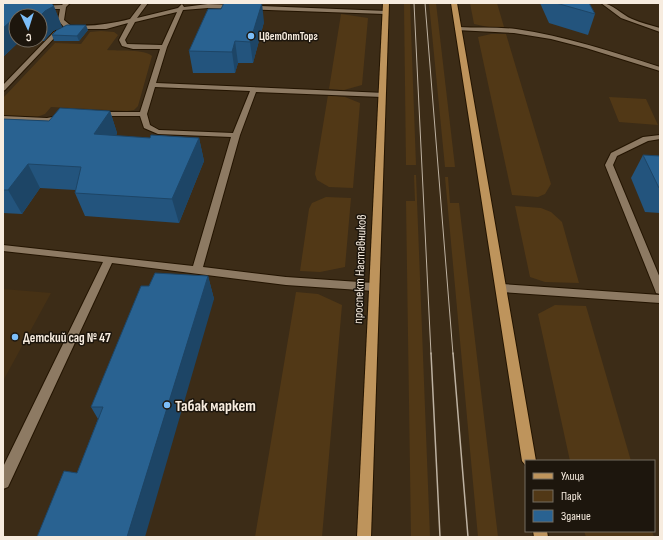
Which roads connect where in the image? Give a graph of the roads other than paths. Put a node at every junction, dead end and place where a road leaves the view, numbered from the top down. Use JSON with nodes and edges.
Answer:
{"nodes":[{"id":1,"x":145,"y":3,"type":"edge"},
{"id":2,"x":454,"y":3,"type":"edge"},
{"id":3,"x":604,"y":3,"type":"edge"},
{"id":4,"x":65,"y":5,"type":"edge"},
{"id":5,"x":35,"y":6,"type":"edge"},
{"id":6,"x":181,"y":6,"type":"edge"},
{"id":7,"x":385,"y":7,"type":"edge"},
{"id":8,"x":132,"y":21,"type":"junction"},
{"id":9,"x":68,"y":27,"type":"junction"},
{"id":10,"x":458,"y":29,"type":"junction"},
{"id":11,"x":660,"y":30,"type":"edge"},
{"id":12,"x":164,"y":47,"type":"junction"},
{"id":13,"x":660,"y":69,"type":"edge"},
{"id":14,"x":153,"y":85,"type":"junction"},
{"id":15,"x":254,"y":88,"type":"junction"},
{"id":16,"x":3,"y":89,"type":"edge"},
{"id":17,"x":382,"y":95,"type":"junction"},
{"id":18,"x":91,"y":113,"type":"edge"},
{"id":19,"x":143,"y":114,"type":"junction"},
{"id":20,"x":69,"y":116,"type":"edge"},
{"id":21,"x":3,"y":118,"type":"edge"},
{"id":22,"x":236,"y":135,"type":"junction"},
{"id":23,"x":660,"y":137,"type":"edge"},
{"id":24,"x":3,"y":248,"type":"edge"},
{"id":25,"x":109,"y":259,"type":"junction"},
{"id":26,"x":197,"y":269,"type":"junction"},
{"id":27,"x":374,"y":287,"type":"junction"},
{"id":28,"x":501,"y":288,"type":"junction"},
{"id":29,"x":660,"y":290,"type":"edge"},
{"id":30,"x":660,"y":298,"type":"edge"},
{"id":31,"x":529,"y":460,"type":"edge"},
{"id":32,"x":3,"y":482,"type":"edge"},
{"id":33,"x":364,"y":537,"type":"edge"}],
"edges":[{"from":1,"to":8,"type":"lane"},
{"from":2,"to":10,"type":"main road"},
{"from":3,"to":11,"type":"lane"},
{"from":4,"to":5,"type":"lane"},
{"from":4,"to":9,"type":"lane"},
{"from":6,"to":7,"type":"lane"},
{"from":6,"to":8,"type":"lane"},
{"from":6,"to":12,"type":"lane"},
{"from":7,"to":17,"type":"main road","name":"проспект Наставников"},
{"from":8,"to":9,"type":"lane"},
{"from":8,"to":12,"type":"lane"},
{"from":9,"to":16,"type":"lane"},
{"from":10,"to":13,"type":"lane"},
{"from":10,"to":28,"type":"main road"},
{"from":12,"to":14,"type":"lane"},
{"from":14,"to":15,"type":"lane"},
{"from":14,"to":19,"type":"lane"},
{"from":15,"to":17,"type":"lane"},
{"from":15,"to":22,"type":"lane"},
{"from":17,"to":27,"type":"main road","name":"проспект Наставников"},
{"from":18,"to":19,"type":"lane"},
{"from":19,"to":22,"type":"lane"},
{"from":20,"to":21,"type":"lane"},
{"from":22,"to":26,"type":"lane"},
{"from":23,"to":29,"type":"lane"},
{"from":24,"to":25,"type":"lane"},
{"from":25,"to":26,"type":"lane"},
{"from":25,"to":32,"type":"lane"},
{"from":26,"to":27,"type":"lane"},
{"from":27,"to":33,"type":"main road","name":"проспект Наставников"},
{"from":28,"to":30,"type":"lane"},
{"from":28,"to":31,"type":"main road"}]}
